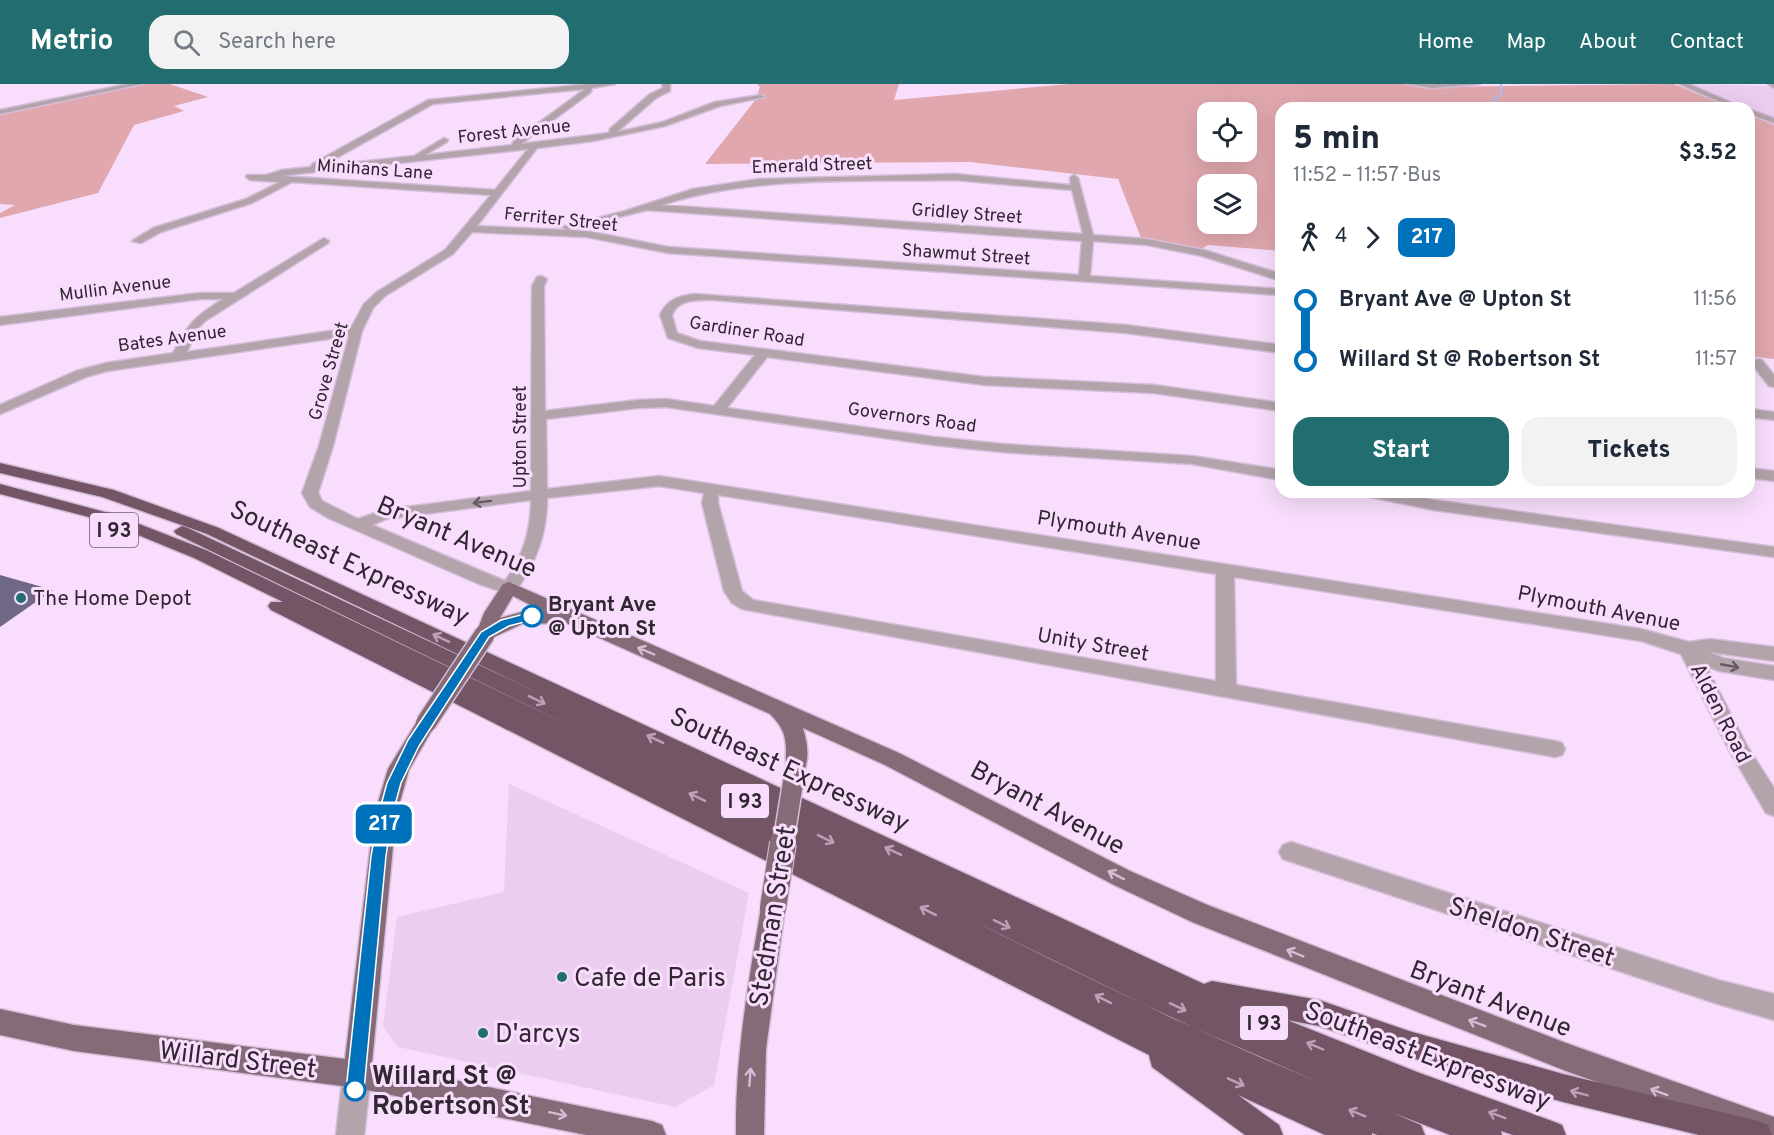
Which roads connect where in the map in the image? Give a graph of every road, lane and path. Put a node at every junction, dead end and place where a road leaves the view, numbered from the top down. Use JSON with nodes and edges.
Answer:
{"nodes":[{"id":1,"x":126,"y":84,"type":"edge"},
{"id":2,"x":138,"y":84,"type":"edge"},
{"id":3,"x":610,"y":84,"type":"edge"},
{"id":4,"x":666,"y":84,"type":"edge"},
{"id":5,"x":1411,"y":84,"type":"edge"},
{"id":6,"x":1476,"y":84,"type":"edge"},
{"id":7,"x":1683,"y":84,"type":"edge"},
{"id":8,"x":589,"y":86,"type":"junction"},
{"id":9,"x":730,"y":92,"type":"dead end"},
{"id":10,"x":761,"y":97,"type":"dead end"},
{"id":11,"x":1726,"y":102,"type":"edge"},
{"id":12,"x":718,"y":105,"type":"junction"},
{"id":13,"x":0,"y":111,"type":"edge"},
{"id":14,"x":1755,"y":114,"type":"edge"},
{"id":15,"x":1774,"y":122,"type":"edge"},
{"id":16,"x":613,"y":135,"type":"junction"},
{"id":17,"x":444,"y":140,"type":"dead end"},
{"id":18,"x":534,"y":146,"type":"junction"},
{"id":19,"x":516,"y":148,"type":"junction"},
{"id":20,"x":411,"y":159,"type":"junction"},
{"id":21,"x":313,"y":169,"type":"junction"},
{"id":22,"x":250,"y":177,"type":"dead end"},
{"id":23,"x":267,"y":178,"type":"junction"},
{"id":24,"x":290,"y":180,"type":"junction"},
{"id":25,"x":498,"y":193,"type":"junction"},
{"id":26,"x":645,"y":207,"type":"junction"},
{"id":27,"x":470,"y":229,"type":"junction"},
{"id":28,"x":555,"y":232,"type":"junction"},
{"id":29,"x":1088,"y":237,"type":"junction"},
{"id":30,"x":137,"y":241,"type":"dead end"},
{"id":31,"x":324,"y":241,"type":"dead end"},
{"id":32,"x":650,"y":247,"type":"junction"},
{"id":33,"x":633,"y":254,"type":"dead end"},
{"id":34,"x":1275,"y":276,"type":"edge"},
{"id":35,"x":541,"y":279,"type":"dead end"},
{"id":36,"x":1084,"y":279,"type":"junction"},
{"id":37,"x":1275,"y":292,"type":"edge"},
{"id":38,"x":236,"y":296,"type":"junction"},
{"id":39,"x":0,"y":321,"type":"edge"},
{"id":40,"x":356,"y":331,"type":"junction"},
{"id":41,"x":1275,"y":348,"type":"edge"},
{"id":42,"x":763,"y":353,"type":"junction"},
{"id":43,"x":179,"y":355,"type":"junction"},
{"id":44,"x":1755,"y":363,"type":"edge"},
{"id":45,"x":1755,"y":365,"type":"edge"},
{"id":46,"x":1774,"y":365,"type":"edge"},
{"id":47,"x":1774,"y":383,"type":"edge"},
{"id":48,"x":1275,"y":406,"type":"edge"},
{"id":49,"x":0,"y":410,"type":"edge"},
{"id":50,"x":718,"y":410,"type":"junction"},
{"id":51,"x":1755,"y":414,"type":"edge"},
{"id":52,"x":539,"y":416,"type":"junction"},
{"id":53,"x":1774,"y":416,"type":"edge"},
{"id":54,"x":0,"y":468,"type":"edge"},
{"id":55,"x":1275,"y":474,"type":"edge"},
{"id":56,"x":1755,"y":474,"type":"edge"},
{"id":57,"x":0,"y":476,"type":"edge"},
{"id":58,"x":1774,"y":476,"type":"edge"},
{"id":59,"x":0,"y":489,"type":"edge"},
{"id":60,"x":713,"y":490,"type":"junction"},
{"id":61,"x":540,"y":495,"type":"junction"},
{"id":62,"x":0,"y":498,"type":"edge"},
{"id":63,"x":312,"y":498,"type":"joint"},
{"id":64,"x":1402,"y":498,"type":"edge"},
{"id":65,"x":357,"y":525,"type":"junction"},
{"id":66,"x":1774,"y":552,"type":"edge"},
{"id":67,"x":1225,"y":570,"type":"junction"},
{"id":68,"x":509,"y":588,"type":"junction"},
{"id":69,"x":579,"y":622,"type":"junction"},
{"id":70,"x":485,"y":634,"type":"junction"},
{"id":71,"x":1688,"y":649,"type":"junction"},
{"id":72,"x":1774,"y":654,"type":"edge"},
{"id":73,"x":1774,"y":673,"type":"edge"},
{"id":74,"x":1226,"y":690,"type":"junction"},
{"id":75,"x":773,"y":705,"type":"junction"},
{"id":76,"x":1555,"y":749,"type":"dead end"},
{"id":77,"x":1774,"y":807,"type":"edge"},
{"id":78,"x":1291,"y":852,"type":"dead end"},
{"id":79,"x":1181,"y":987,"type":"junction"},
{"id":80,"x":1774,"y":1007,"type":"edge"},
{"id":81,"x":0,"y":1022,"type":"edge"},
{"id":82,"x":1127,"y":1031,"type":"junction"},
{"id":83,"x":357,"y":1074,"type":"junction"},
{"id":84,"x":1774,"y":1131,"type":"edge"},
{"id":85,"x":350,"y":1135,"type":"edge"},
{"id":86,"x":652,"y":1135,"type":"edge"},
{"id":87,"x":750,"y":1135,"type":"edge"},
{"id":88,"x":1269,"y":1135,"type":"edge"},
{"id":89,"x":1358,"y":1135,"type":"edge"},
{"id":90,"x":1411,"y":1135,"type":"edge"},
{"id":91,"x":1488,"y":1135,"type":"edge"},
{"id":92,"x":1552,"y":1135,"type":"edge"},
{"id":93,"x":1758,"y":1135,"type":"edge"}],
"edges":[{"from":1,"to":13,"type":"street"},
{"from":2,"to":13,"type":"street"},
{"from":3,"to":8,"type":"street"},
{"from":4,"to":16,"type":"street"},
{"from":5,"to":6,"type":"street"},
{"from":7,"to":11,"type":"street"},
{"from":8,"to":19,"type":"street"},
{"from":8,"to":21,"type":"street"},
{"from":9,"to":12,"type":"street"},
{"from":10,"to":12,"type":"street","name":"Forest Avenue"},
{"from":12,"to":16,"type":"street","name":"Forest Avenue"},
{"from":14,"to":15,"type":"street"},
{"from":16,"to":18,"type":"street","name":"Forest Avenue"},
{"from":17,"to":20,"type":"street"},
{"from":18,"to":19,"type":"street","name":"Forest Avenue"},
{"from":18,"to":25,"type":"street","name":"Grove Street"},
{"from":19,"to":20,"type":"street","name":"Forest Avenue"},
{"from":20,"to":21,"type":"street","name":"Forest Avenue"},
{"from":21,"to":23,"type":"street","name":"Forest Avenue"},
{"from":22,"to":23,"type":"street","name":"Minihans Lane"},
{"from":23,"to":24,"type":"street","name":"Minihans Lane"},
{"from":24,"to":25,"type":"street","name":"Minihans Lane"},
{"from":24,"to":30,"type":"street"},
{"from":25,"to":27,"type":"street","name":"Grove Street"},
{"from":26,"to":28,"type":"street","name":"Emerald Street"},
{"from":26,"to":29,"type":"street","name":"Gridley Street"},
{"from":26,"to":29,"type":"street","name":"Emerald Street"},
{"from":27,"to":28,"type":"street","name":"Ferriter Street"},
{"from":27,"to":40,"type":"street","name":"Grove Street"},
{"from":28,"to":32,"type":"street","name":"Ferriter Street"},
{"from":29,"to":34,"type":"street","name":"Gridley Street"},
{"from":29,"to":36,"type":"street"},
{"from":31,"to":38,"type":"street"},
{"from":32,"to":33,"type":"street"},
{"from":32,"to":36,"type":"street","name":"Shawmut Street"},
{"from":35,"to":52,"type":"street","name":"Upton Street"},
{"from":36,"to":37,"type":"street","name":"Shawmut Street"},
{"from":38,"to":39,"type":"street","name":"Mullin Avenue"},
{"from":38,"to":43,"type":"street"},
{"from":40,"to":43,"type":"street","name":"Bates Avenue"},
{"from":40,"to":63,"type":"street","name":"Grove Street"},
{"from":41,"to":42,"type":"street","name":"Gardiner Road"},
{"from":42,"to":48,"type":"street","name":"Gardiner Road"},
{"from":42,"to":50,"type":"street"},
{"from":43,"to":49,"type":"street","name":"Bates Avenue"},
{"from":44,"to":46,"type":"street"},
{"from":45,"to":47,"type":"street"},
{"from":50,"to":52,"type":"street","name":"Governors Road"},
{"from":50,"to":55,"type":"street","name":"Governors Road"},
{"from":51,"to":53,"type":"street"},
{"from":52,"to":61,"type":"street","name":"Upton Street"},
{"from":79,"to":54,"type":"highway","name":"Southeast Expressway","number":"I 93","one_way":true},
{"from":56,"to":58,"type":"street"},
{"from":57,"to":91,"type":"highway","number":"I 93","one_way":true},
{"from":90,"to":59,"type":"highway","number":"I 93","one_way":true},
{"from":60,"to":61,"type":"street","name":"Plymouth Avenue"},
{"from":60,"to":67,"type":"street","name":"Plymouth Avenue"},
{"from":60,"to":74,"type":"street","name":"Unity Street"},
{"from":61,"to":65,"type":"street","name":"Plymouth Avenue","one_way":true},
{"from":61,"to":68,"type":"street","name":"Upton Street"},
{"from":62,"to":82,"type":"highway","number":"I 93"},
{"from":63,"to":65,"type":"street","name":"Bryant Avenue"},
{"from":64,"to":66,"type":"street"},
{"from":65,"to":68,"type":"street","name":"Bryant Avenue"},
{"from":67,"to":71,"type":"street","name":"Plymouth Avenue"},
{"from":67,"to":74,"type":"street"},
{"from":68,"to":69,"type":"main road","name":"Bryant Avenue"},
{"from":68,"to":70,"type":"main road"},
{"from":69,"to":70,"type":"main road"},
{"from":75,"to":69,"type":"main road","name":"Bryant Avenue","one_way":true},
{"from":70,"to":83,"type":"main road","bridge":true},
{"from":71,"to":72,"type":"street","name":"Plymouth Avenue"},
{"from":71,"to":73,"type":"street","name":"Plymouth Avenue","one_way":true},
{"from":71,"to":77,"type":"street","name":"Alden Road"},
{"from":74,"to":76,"type":"street","name":"Unity Street"},
{"from":84,"to":75,"type":"main road","name":"Bryant Avenue","one_way":true},
{"from":87,"to":75,"type":"main road","name":"Stedman Street","one_way":true,"bridge":true},
{"from":78,"to":80,"type":"street","name":"Sheldon Street"},
{"from":92,"to":79,"type":"highway","name":"Southeast Expressway","number":"I 93","one_way":true},
{"from":93,"to":79,"type":"highway","one_way":true},
{"from":81,"to":83,"type":"main road","name":"Willard Street"},
{"from":82,"to":88,"type":"highway"},
{"from":82,"to":89,"type":"highway","number":"I 93","one_way":true},
{"from":83,"to":85,"type":"street"},
{"from":83,"to":86,"type":"main road","name":"Willard Street","one_way":true}]}
